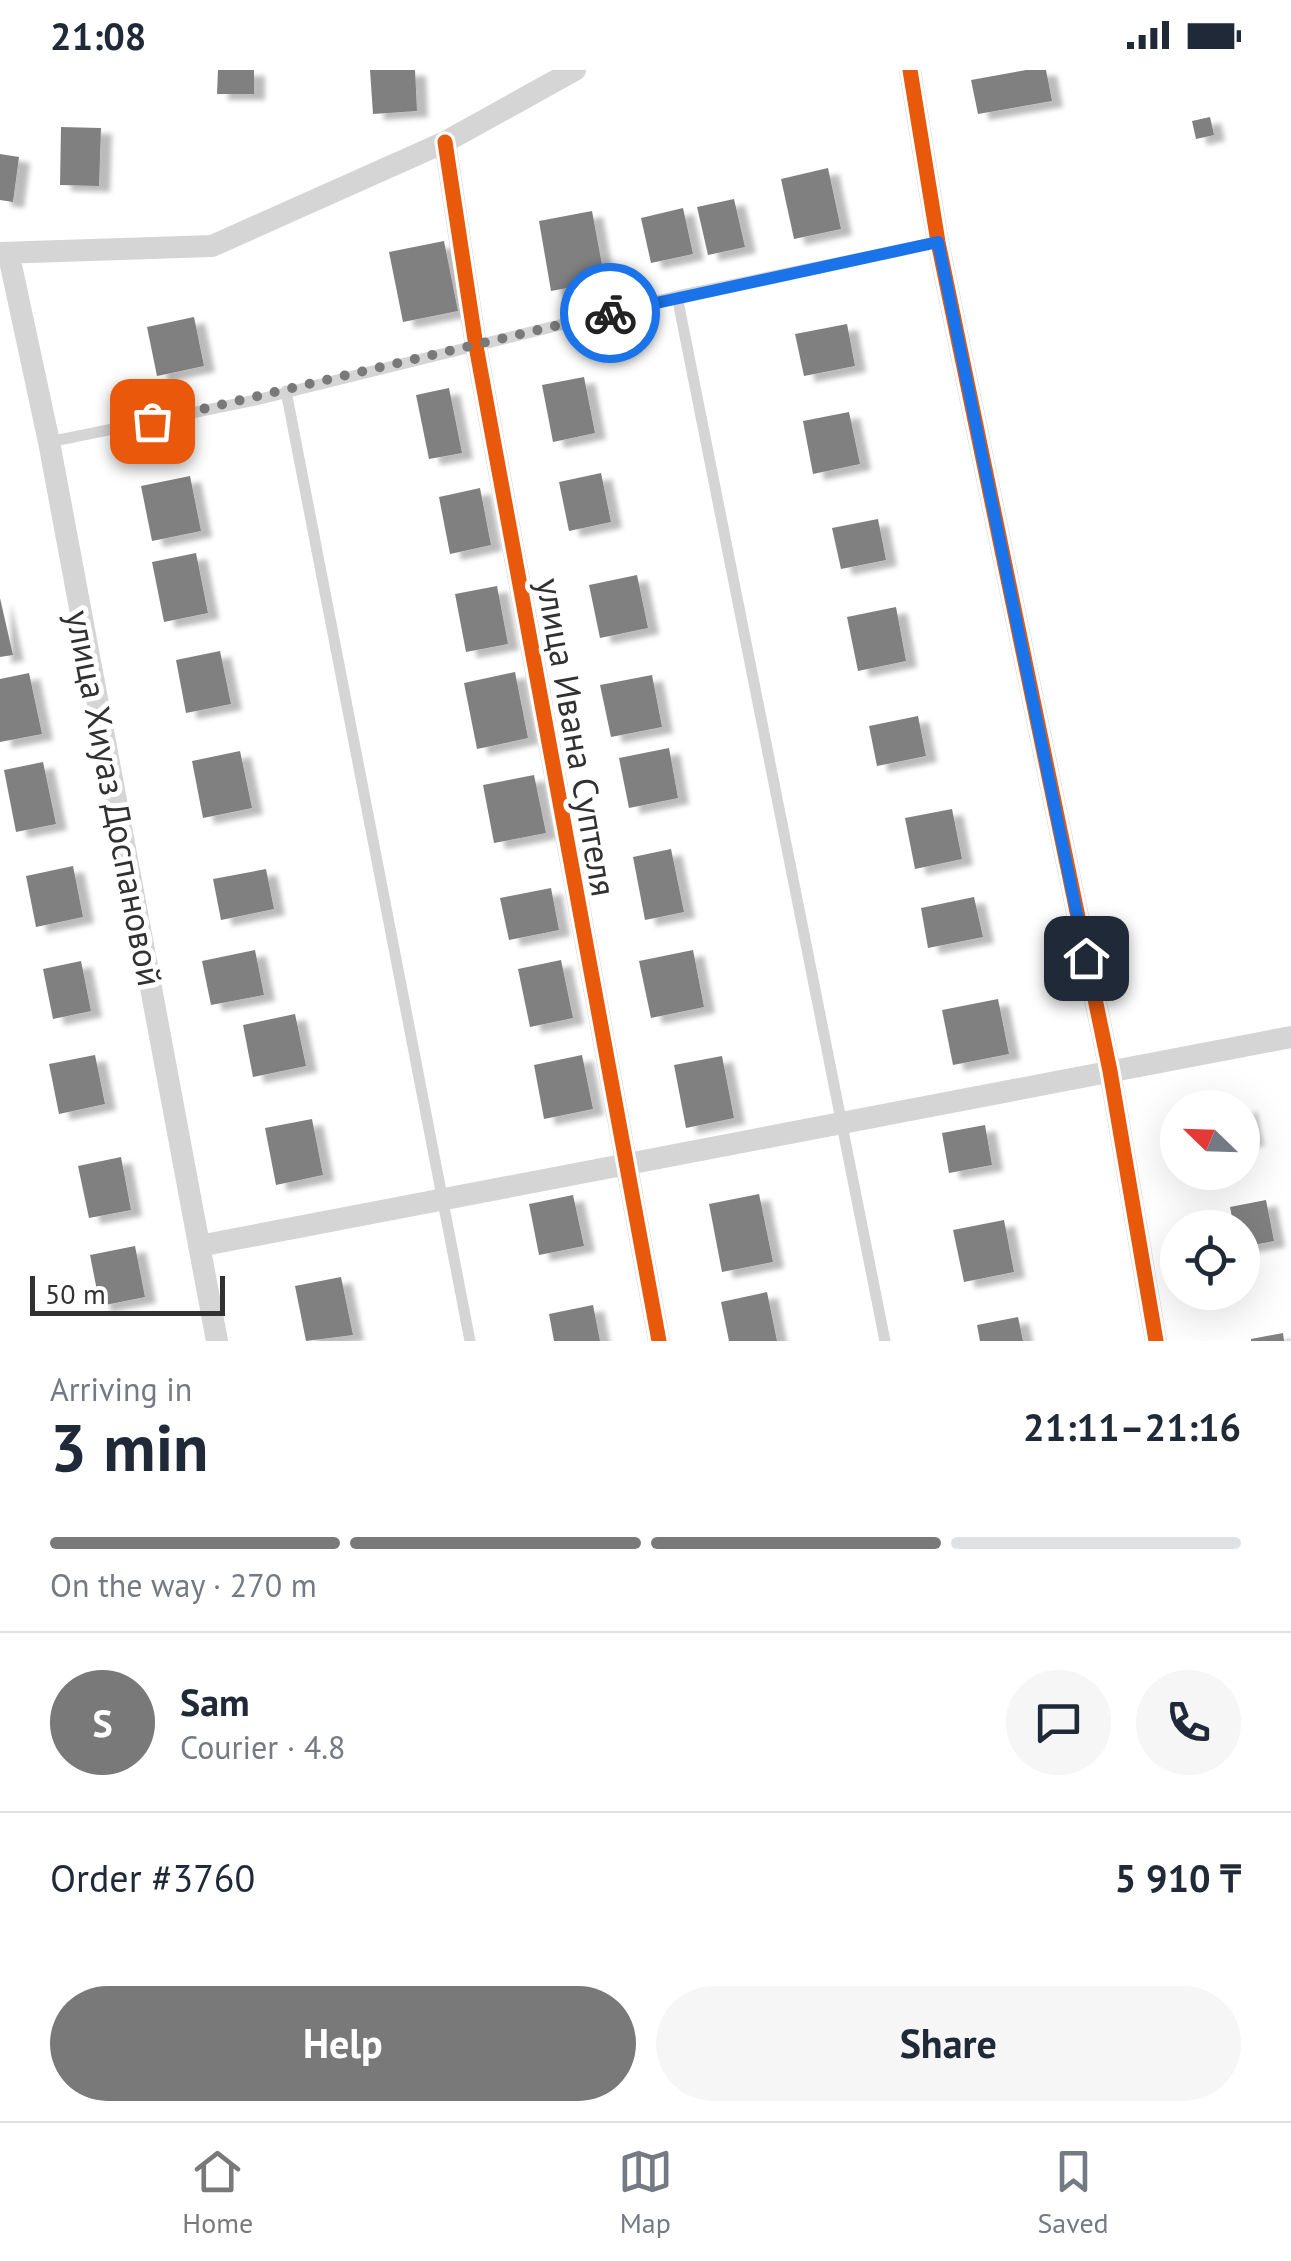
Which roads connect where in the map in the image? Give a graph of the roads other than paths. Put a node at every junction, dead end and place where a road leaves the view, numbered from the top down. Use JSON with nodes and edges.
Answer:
{"nodes":[{"id":1,"x":575,"y":70,"type":"edge"},
{"id":2,"x":910,"y":70,"type":"edge"},
{"id":3,"x":444,"y":142,"type":"junction"},
{"id":4,"x":938,"y":242,"type":"junction"},
{"id":5,"x":4,"y":254,"type":"edge"},
{"id":6,"x":677,"y":296,"type":"junction"},
{"id":7,"x":476,"y":346,"type":"junction"},
{"id":8,"x":286,"y":392,"type":"junction"},
{"id":9,"x":49,"y":442,"type":"junction"},
{"id":10,"x":1291,"y":1037,"type":"edge"},
{"id":11,"x":1110,"y":1071,"type":"junction"},
{"id":12,"x":842,"y":1124,"type":"junction"},
{"id":13,"x":624,"y":1166,"type":"junction"},
{"id":14,"x":443,"y":1200,"type":"junction"},
{"id":15,"x":199,"y":1246,"type":"junction"},
{"id":16,"x":217,"y":1341,"type":"edge"},
{"id":17,"x":470,"y":1341,"type":"edge"},
{"id":18,"x":659,"y":1341,"type":"edge"},
{"id":19,"x":885,"y":1341,"type":"edge"},
{"id":20,"x":1156,"y":1341,"type":"edge"}],
"edges":[{"from":1,"to":3,"type":"street"},
{"from":2,"to":4,"type":"street"},
{"from":3,"to":5,"type":"street"},
{"from":3,"to":7,"type":"street","name":"улица Ивана Суптеля"},
{"from":4,"to":6,"type":"lane"},
{"from":4,"to":11,"type":"street"},
{"from":5,"to":9,"type":"street","name":"улица Хиуаз Доспановой"},
{"from":6,"to":7,"type":"lane"},
{"from":6,"to":12,"type":"lane"},
{"from":7,"to":8,"type":"lane"},
{"from":7,"to":13,"type":"street","name":"улица Ивана Суптеля"},
{"from":8,"to":9,"type":"lane"},
{"from":8,"to":14,"type":"lane"},
{"from":9,"to":15,"type":"street","name":"улица Хиуаз Доспановой"},
{"from":10,"to":11,"type":"street"},
{"from":11,"to":12,"type":"street"},
{"from":11,"to":20,"type":"street"},
{"from":12,"to":13,"type":"street"},
{"from":12,"to":19,"type":"lane"},
{"from":13,"to":14,"type":"street"},
{"from":13,"to":18,"type":"street","name":"улица Ивана Суптеля"},
{"from":14,"to":15,"type":"street"},
{"from":14,"to":17,"type":"lane"},
{"from":15,"to":16,"type":"street","name":"улица Хиуаз Доспановой"}]}
